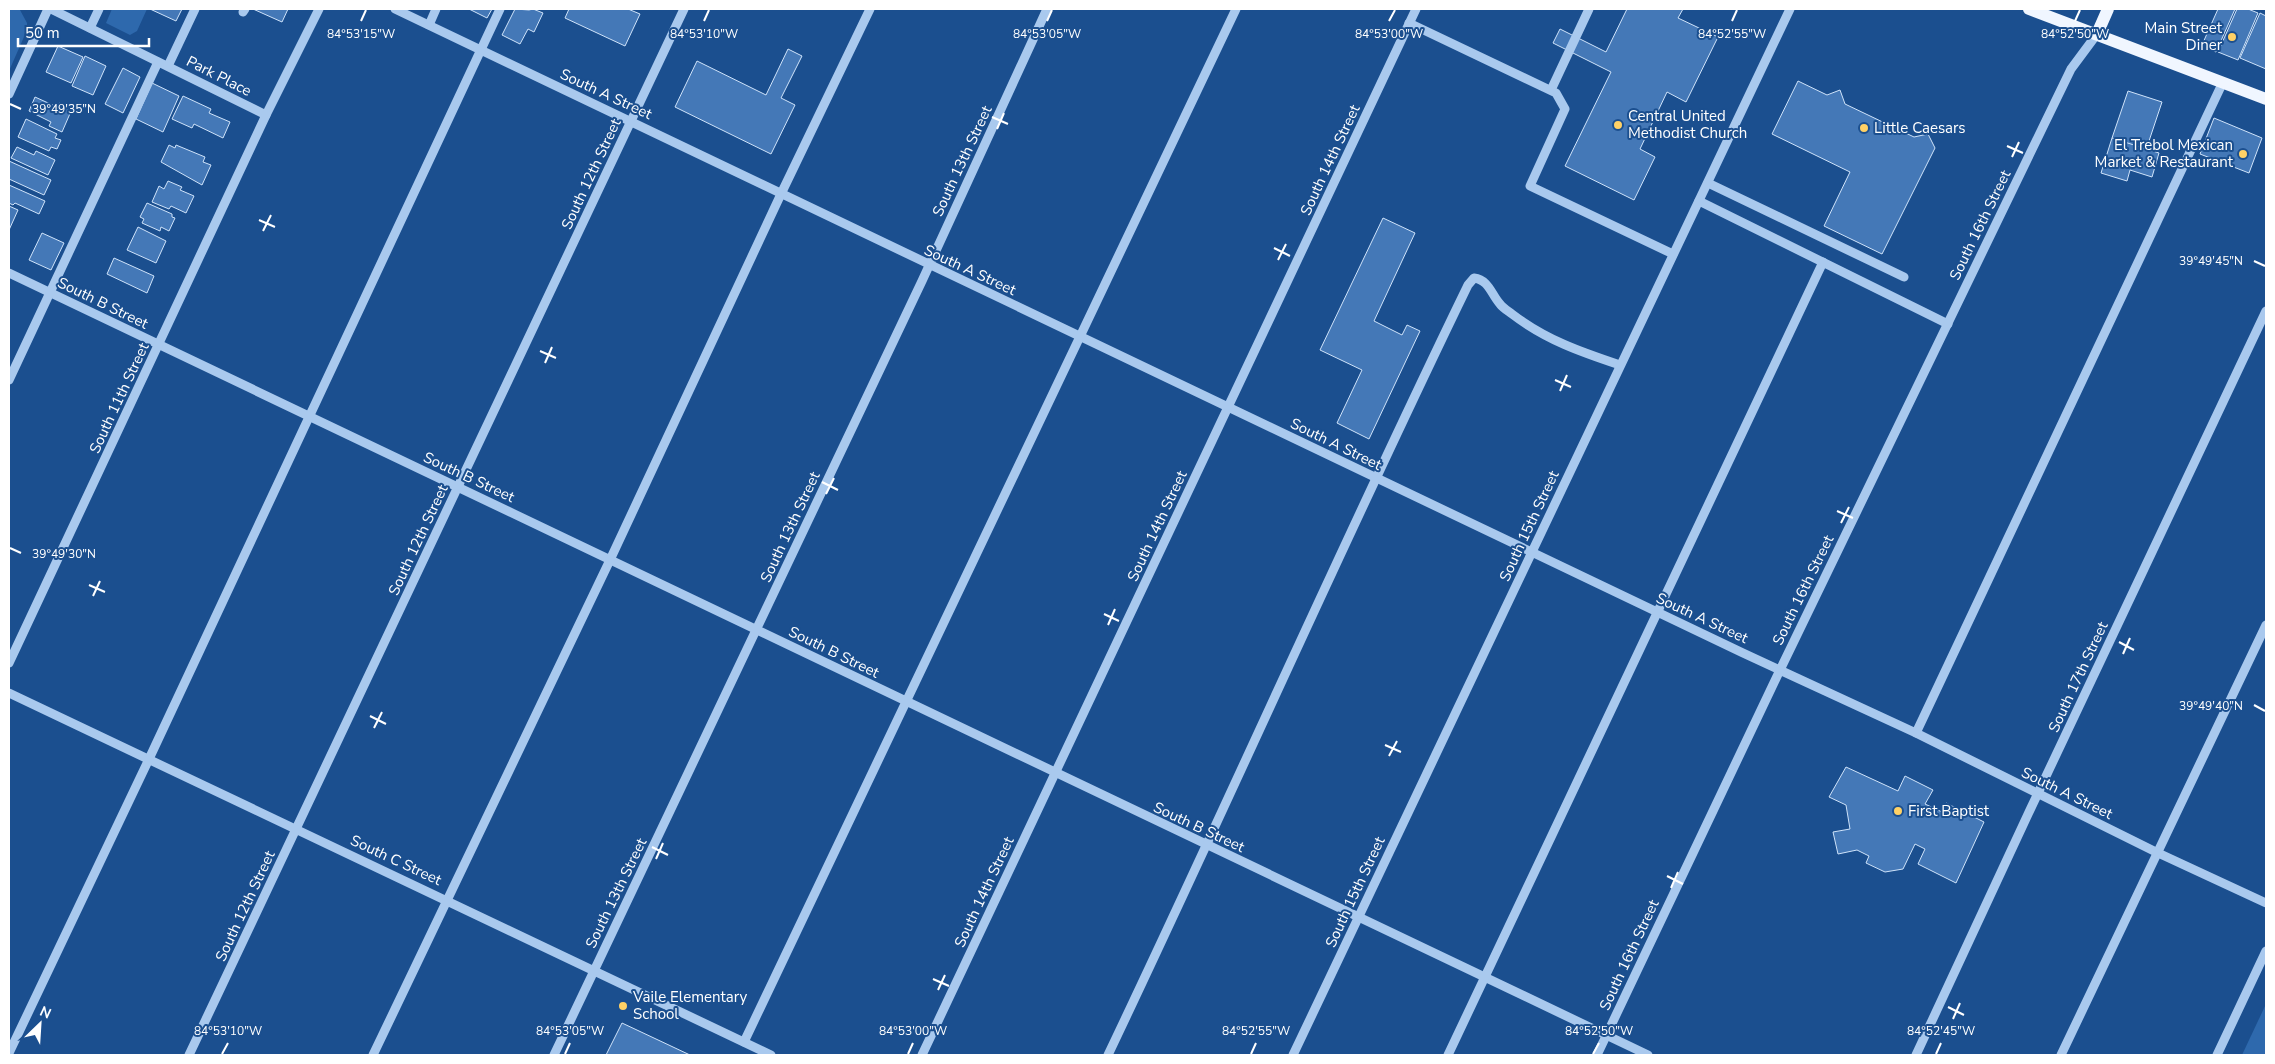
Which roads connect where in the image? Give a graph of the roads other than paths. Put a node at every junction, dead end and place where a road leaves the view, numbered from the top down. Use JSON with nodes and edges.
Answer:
{"nodes":[{"id":1,"x":49,"y":9,"type":"edge"},
{"id":2,"x":99,"y":9,"type":"edge"},
{"id":3,"x":194,"y":9,"type":"edge"},
{"id":4,"x":319,"y":9,"type":"edge"},
{"id":5,"x":394,"y":9,"type":"edge"},
{"id":6,"x":436,"y":9,"type":"edge"},
{"id":7,"x":500,"y":9,"type":"edge"},
{"id":8,"x":684,"y":9,"type":"edge"},
{"id":9,"x":870,"y":9,"type":"edge"},
{"id":10,"x":1046,"y":9,"type":"edge"},
{"id":11,"x":1236,"y":9,"type":"edge"},
{"id":12,"x":1416,"y":9,"type":"edge"},
{"id":13,"x":1589,"y":9,"type":"edge"},
{"id":14,"x":1790,"y":9,"type":"edge"},
{"id":15,"x":2029,"y":9,"type":"edge"},
{"id":16,"x":2108,"y":9,"type":"edge"},
{"id":17,"x":1409,"y":24,"type":"junction"},
{"id":18,"x":429,"y":25,"type":"junction"},
{"id":19,"x":90,"y":28,"type":"junction"},
{"id":20,"x":2097,"y":34,"type":"junction"},
{"id":21,"x":481,"y":50,"type":"junction"},
{"id":22,"x":158,"y":62,"type":"junction"},
{"id":23,"x":168,"y":66,"type":"junction"},
{"id":24,"x":2223,"y":82,"type":"junction"},
{"id":25,"x":1551,"y":90,"type":"junction"},
{"id":26,"x":9,"y":94,"type":"edge"},
{"id":27,"x":2266,"y":99,"type":"edge"},
{"id":28,"x":266,"y":115,"type":"junction"},
{"id":29,"x":631,"y":121,"type":"junction"},
{"id":30,"x":1708,"y":183,"type":"junction"},
{"id":31,"x":781,"y":194,"type":"junction"},
{"id":32,"x":1698,"y":201,"type":"junction"},
{"id":33,"x":1673,"y":254,"type":"junction"},
{"id":34,"x":1823,"y":262,"type":"junction"},
{"id":35,"x":929,"y":266,"type":"junction"},
{"id":36,"x":9,"y":273,"type":"edge"},
{"id":37,"x":1904,"y":277,"type":"dead end"},
{"id":38,"x":50,"y":293,"type":"junction"},
{"id":39,"x":2266,"y":311,"type":"edge"},
{"id":40,"x":1948,"y":324,"type":"junction"},
{"id":41,"x":1080,"y":337,"type":"junction"},
{"id":42,"x":159,"y":346,"type":"junction"},
{"id":43,"x":1620,"y":365,"type":"junction"},
{"id":44,"x":9,"y":380,"type":"edge"},
{"id":45,"x":1229,"y":407,"type":"junction"},
{"id":46,"x":310,"y":417,"type":"junction"},
{"id":47,"x":1376,"y":478,"type":"junction"},
{"id":48,"x":457,"y":487,"type":"junction"},
{"id":49,"x":1531,"y":552,"type":"junction"},
{"id":50,"x":610,"y":560,"type":"junction"},
{"id":51,"x":1658,"y":612,"type":"junction"},
{"id":52,"x":2266,"y":625,"type":"edge"},
{"id":53,"x":757,"y":629,"type":"junction"},
{"id":54,"x":9,"y":663,"type":"edge"},
{"id":55,"x":1780,"y":670,"type":"junction"},
{"id":56,"x":9,"y":693,"type":"edge"},
{"id":57,"x":906,"y":701,"type":"junction"},
{"id":58,"x":1916,"y":733,"type":"junction"},
{"id":59,"x":150,"y":759,"type":"junction"},
{"id":60,"x":1055,"y":774,"type":"junction"},
{"id":61,"x":2038,"y":794,"type":"junction"},
{"id":62,"x":297,"y":828,"type":"junction"},
{"id":63,"x":1208,"y":846,"type":"junction"},
{"id":64,"x":2156,"y":852,"type":"junction"},
{"id":65,"x":448,"y":900,"type":"junction"},
{"id":66,"x":2266,"y":903,"type":"edge"},
{"id":67,"x":1358,"y":917,"type":"junction"},
{"id":68,"x":2266,"y":951,"type":"edge"},
{"id":69,"x":594,"y":970,"type":"junction"},
{"id":70,"x":1485,"y":978,"type":"junction"},
{"id":71,"x":1607,"y":1035,"type":"junction"},
{"id":72,"x":744,"y":1042,"type":"junction"},
{"id":73,"x":9,"y":1053,"type":"edge"},
{"id":74,"x":190,"y":1055,"type":"edge"},
{"id":75,"x":373,"y":1055,"type":"edge"},
{"id":76,"x":554,"y":1055,"type":"edge"},
{"id":77,"x":771,"y":1055,"type":"edge"},
{"id":78,"x":922,"y":1055,"type":"edge"},
{"id":79,"x":1108,"y":1055,"type":"edge"},
{"id":80,"x":1292,"y":1055,"type":"edge"},
{"id":81,"x":1448,"y":1055,"type":"edge"},
{"id":82,"x":1597,"y":1055,"type":"edge"},
{"id":83,"x":1648,"y":1055,"type":"edge"},
{"id":84,"x":1916,"y":1055,"type":"edge"},
{"id":85,"x":2061,"y":1055,"type":"edge"},
{"id":86,"x":2217,"y":1055,"type":"edge"}],
"edges":[{"from":1,"to":19,"type":"street","name":"Park Place"},
{"from":1,"to":26,"type":"street","name":"Park Place"},
{"from":2,"to":19,"type":"street"},
{"from":3,"to":23,"type":"street"},
{"from":4,"to":28,"type":"street","name":"South 11th Street"},
{"from":5,"to":18,"type":"street","name":"South A Street"},
{"from":6,"to":18,"type":"street"},
{"from":7,"to":21,"type":"street"},
{"from":8,"to":29,"type":"street","name":"South 12th Street"},
{"from":9,"to":31,"type":"street"},
{"from":10,"to":35,"type":"street","name":"South 13th Street"},
{"from":11,"to":41,"type":"street"},
{"from":12,"to":17,"type":"street","name":"South 14th Street"},
{"from":13,"to":25,"type":"street"},
{"from":14,"to":30,"type":"street","name":"South 15th Street"},
{"from":15,"to":20,"type":"main road"},
{"from":16,"to":20,"type":"main road"},
{"from":17,"to":25,"type":"street"},
{"from":17,"to":45,"type":"street","name":"South 14th Street"},
{"from":18,"to":21,"type":"street","name":"South A Street"},
{"from":19,"to":22,"type":"street","name":"Park Place"},
{"from":20,"to":24,"type":"main road"},
{"from":20,"to":40,"type":"street","name":"South 16th Street"},
{"from":21,"to":29,"type":"street","name":"South A Street"},
{"from":21,"to":46,"type":"street"},
{"from":22,"to":23,"type":"street","name":"Park Place"},
{"from":22,"to":38,"type":"street"},
{"from":23,"to":28,"type":"street","name":"Park Place"},
{"from":24,"to":27,"type":"main road"},
{"from":24,"to":58,"type":"street"},
{"from":25,"to":33,"type":"street"},
{"from":28,"to":42,"type":"street","name":"South 11th Street"},
{"from":29,"to":31,"type":"street","name":"South A Street"},
{"from":29,"to":48,"type":"street","name":"South 12th Street"},
{"from":30,"to":32,"type":"street","name":"South 15th Street"},
{"from":30,"to":37,"type":"street"},
{"from":31,"to":35,"type":"street","name":"South A Street"},
{"from":31,"to":50,"type":"street"},
{"from":32,"to":33,"type":"street","name":"South 15th Street"},
{"from":32,"to":34,"type":"street"},
{"from":33,"to":43,"type":"street","name":"South 15th Street"},
{"from":34,"to":40,"type":"street"},
{"from":34,"to":51,"type":"street"},
{"from":35,"to":41,"type":"street","name":"South A Street"},
{"from":35,"to":53,"type":"street","name":"South 13th Street"},
{"from":36,"to":38,"type":"street","name":"South B Street"},
{"from":38,"to":42,"type":"street","name":"South B Street"},
{"from":38,"to":44,"type":"street"},
{"from":39,"to":61,"type":"street","name":"South 17th Street"},
{"from":40,"to":55,"type":"street","name":"South 16th Street"},
{"from":41,"to":45,"type":"street","name":"South A Street"},
{"from":41,"to":57,"type":"street"},
{"from":42,"to":46,"type":"street","name":"South B Street"},
{"from":42,"to":54,"type":"street","name":"South 11th Street"},
{"from":43,"to":47,"type":"street"},
{"from":43,"to":49,"type":"street","name":"South 15th Street"},
{"from":45,"to":47,"type":"street","name":"South A Street"},
{"from":45,"to":60,"type":"street","name":"South 14th Street"},
{"from":46,"to":48,"type":"street","name":"South B Street"},
{"from":46,"to":59,"type":"street"},
{"from":47,"to":49,"type":"street","name":"South A Street"},
{"from":47,"to":63,"type":"street"},
{"from":48,"to":50,"type":"street","name":"South B Street"},
{"from":48,"to":62,"type":"street","name":"South 12th Street"},
{"from":49,"to":51,"type":"street","name":"South A Street"},
{"from":49,"to":67,"type":"street","name":"South 15th Street"},
{"from":50,"to":53,"type":"street","name":"South B Street"},
{"from":50,"to":65,"type":"street"},
{"from":51,"to":55,"type":"street","name":"South A Street"},
{"from":51,"to":70,"type":"street"},
{"from":52,"to":64,"type":"street"},
{"from":53,"to":57,"type":"street","name":"South B Street"},
{"from":53,"to":69,"type":"street","name":"South 13th Street"},
{"from":55,"to":58,"type":"street","name":"South A Street"},
{"from":55,"to":71,"type":"street","name":"South 16th Street"},
{"from":56,"to":59,"type":"street","name":"South C Street"},
{"from":57,"to":60,"type":"street","name":"South B Street"},
{"from":57,"to":72,"type":"street"},
{"from":58,"to":61,"type":"street","name":"South A Street"},
{"from":59,"to":62,"type":"street","name":"South C Street"},
{"from":59,"to":73,"type":"street"},
{"from":60,"to":63,"type":"street","name":"South B Street"},
{"from":60,"to":78,"type":"street","name":"South 14th Street"},
{"from":61,"to":64,"type":"street","name":"South A Street"},
{"from":61,"to":84,"type":"street","name":"South 17th Street"},
{"from":62,"to":65,"type":"street","name":"South C Street"},
{"from":62,"to":74,"type":"street","name":"South 12th Street"},
{"from":63,"to":67,"type":"street","name":"South B Street"},
{"from":63,"to":79,"type":"street"},
{"from":64,"to":66,"type":"street","name":"South A Street"},
{"from":64,"to":85,"type":"street"},
{"from":65,"to":69,"type":"street","name":"South C Street"},
{"from":65,"to":75,"type":"street"},
{"from":67,"to":70,"type":"street","name":"South B Street"},
{"from":67,"to":80,"type":"street","name":"South 15th Street"},
{"from":68,"to":86,"type":"street"},
{"from":69,"to":72,"type":"street","name":"South C Street"},
{"from":69,"to":76,"type":"street","name":"South 13th Street"},
{"from":70,"to":71,"type":"street","name":"South B Street"},
{"from":70,"to":81,"type":"street"},
{"from":71,"to":82,"type":"street","name":"South 16th Street"},
{"from":71,"to":83,"type":"street","name":"South B Street"},
{"from":72,"to":77,"type":"street","name":"South C Street"}]}
